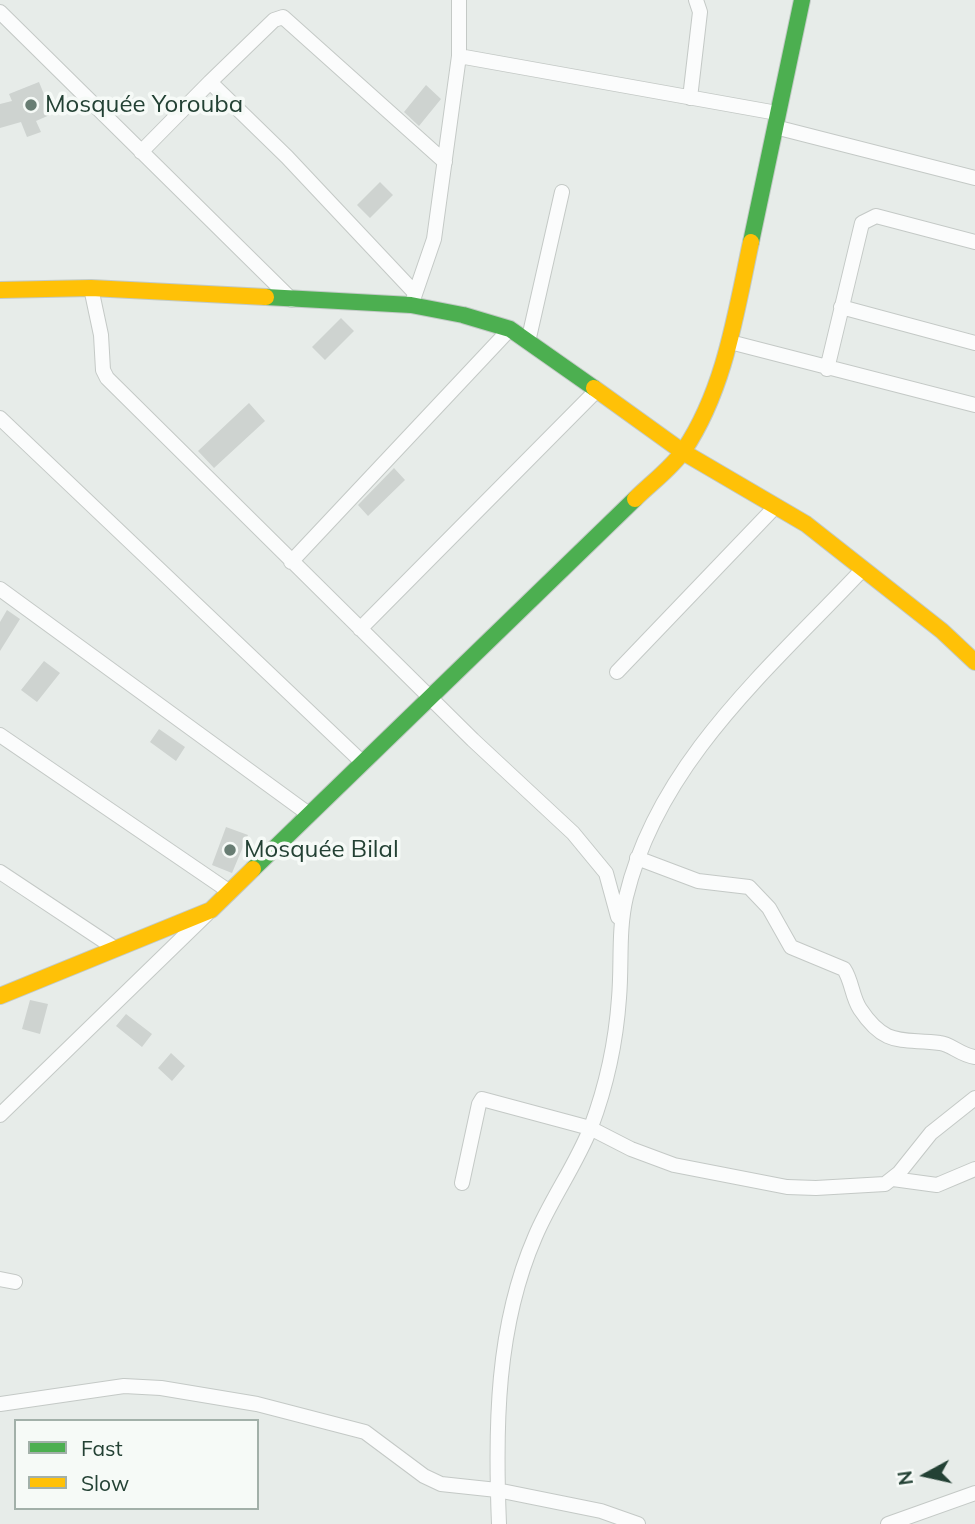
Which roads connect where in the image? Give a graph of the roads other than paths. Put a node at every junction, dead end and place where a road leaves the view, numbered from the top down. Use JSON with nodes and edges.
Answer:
{"nodes":[{"id":1,"x":459,"y":0,"type":"edge"},
{"id":2,"x":696,"y":0,"type":"edge"},
{"id":3,"x":802,"y":0,"type":"edge"},
{"id":4,"x":0,"y":12,"type":"edge"},
{"id":5,"x":459,"y":57,"type":"junction"},
{"id":6,"x":209,"y":82,"type":"junction"},
{"id":7,"x":690,"y":98,"type":"junction"},
{"id":8,"x":776,"y":120,"type":"junction"},
{"id":9,"x":141,"y":152,"type":"junction"},
{"id":10,"x":445,"y":162,"type":"junction"},
{"id":11,"x":975,"y":178,"type":"edge"},
{"id":12,"x":562,"y":192,"type":"dead end"},
{"id":13,"x":975,"y":242,"type":"edge"},
{"id":14,"x":91,"y":288,"type":"junction"},
{"id":15,"x":0,"y":290,"type":"edge"},
{"id":16,"x":413,"y":299,"type":"junction"},
{"id":17,"x":292,"y":300,"type":"junction"},
{"id":18,"x":841,"y":307,"type":"junction"},
{"id":19,"x":510,"y":329,"type":"junction"},
{"id":20,"x":528,"y":342,"type":"junction"},
{"id":21,"x":730,"y":342,"type":"junction"},
{"id":22,"x":975,"y":343,"type":"edge"},
{"id":23,"x":827,"y":369,"type":"junction"},
{"id":24,"x":597,"y":390,"type":"junction"},
{"id":25,"x":975,"y":405,"type":"edge"},
{"id":26,"x":0,"y":418,"type":"edge"},
{"id":27,"x":683,"y":452,"type":"junction"},
{"id":28,"x":776,"y":506,"type":"junction"},
{"id":29,"x":291,"y":562,"type":"junction"},
{"id":30,"x":862,"y":570,"type":"junction"},
{"id":31,"x":0,"y":589,"type":"edge"},
{"id":32,"x":360,"y":629,"type":"junction"},
{"id":33,"x":975,"y":662,"type":"edge"},
{"id":34,"x":617,"y":672,"type":"dead end"},
{"id":35,"x":431,"y":698,"type":"junction"},
{"id":36,"x":0,"y":735,"type":"edge"},
{"id":37,"x":363,"y":763,"type":"junction"},
{"id":38,"x":310,"y":816,"type":"junction"},
{"id":39,"x":637,"y":858,"type":"junction"},
{"id":40,"x":0,"y":872,"type":"edge"},
{"id":41,"x":230,"y":892,"type":"junction"},
{"id":42,"x":211,"y":910,"type":"junction"},
{"id":43,"x":620,"y":928,"type":"junction"},
{"id":44,"x":116,"y":949,"type":"junction"},
{"id":45,"x":0,"y":996,"type":"edge"},
{"id":46,"x":975,"y":1057,"type":"edge"},
{"id":47,"x":975,"y":1098,"type":"edge"},
{"id":48,"x":0,"y":1115,"type":"edge"},
{"id":49,"x":590,"y":1128,"type":"junction"},
{"id":50,"x":975,"y":1169,"type":"edge"},
{"id":51,"x":892,"y":1179,"type":"junction"},
{"id":52,"x":462,"y":1184,"type":"dead end"},
{"id":53,"x":0,"y":1279,"type":"edge"},
{"id":54,"x":15,"y":1282,"type":"dead end"},
{"id":55,"x":0,"y":1404,"type":"edge"},
{"id":56,"x":497,"y":1490,"type":"junction"},
{"id":57,"x":975,"y":1493,"type":"edge"},
{"id":58,"x":499,"y":1524,"type":"edge"},
{"id":59,"x":638,"y":1524,"type":"edge"},
{"id":60,"x":888,"y":1524,"type":"edge"}],
"edges":[{"from":1,"to":5,"type":"street"},
{"from":2,"to":7,"type":"street"},
{"from":3,"to":8,"type":"street"},
{"from":4,"to":9,"type":"street"},
{"from":5,"to":7,"type":"street"},
{"from":5,"to":10,"type":"street"},
{"from":6,"to":9,"type":"street"},
{"from":6,"to":10,"type":"street"},
{"from":6,"to":16,"type":"street"},
{"from":7,"to":8,"type":"street"},
{"from":8,"to":11,"type":"street"},
{"from":8,"to":21,"type":"street"},
{"from":9,"to":17,"type":"street"},
{"from":10,"to":16,"type":"street"},
{"from":12,"to":20,"type":"street"},
{"from":13,"to":18,"type":"street"},
{"from":14,"to":15,"type":"street"},
{"from":14,"to":17,"type":"street"},
{"from":14,"to":29,"type":"street"},
{"from":16,"to":17,"type":"street"},
{"from":16,"to":19,"type":"street"},
{"from":18,"to":22,"type":"street"},
{"from":18,"to":23,"type":"street"},
{"from":19,"to":20,"type":"street"},
{"from":19,"to":29,"type":"street"},
{"from":20,"to":24,"type":"street"},
{"from":21,"to":23,"type":"street"},
{"from":21,"to":27,"type":"street"},
{"from":23,"to":25,"type":"street"},
{"from":24,"to":27,"type":"street"},
{"from":24,"to":32,"type":"street"},
{"from":26,"to":37,"type":"street"},
{"from":27,"to":28,"type":"street"},
{"from":27,"to":35,"type":"street"},
{"from":28,"to":30,"type":"street"},
{"from":28,"to":34,"type":"street"},
{"from":29,"to":32,"type":"street"},
{"from":30,"to":33,"type":"street"},
{"from":30,"to":39,"type":"street"},
{"from":31,"to":38,"type":"street"},
{"from":32,"to":35,"type":"street"},
{"from":35,"to":37,"type":"street"},
{"from":35,"to":43,"type":"street"},
{"from":36,"to":41,"type":"street"},
{"from":37,"to":38,"type":"street"},
{"from":38,"to":41,"type":"street"},
{"from":39,"to":43,"type":"street"},
{"from":39,"to":46,"type":"street"},
{"from":40,"to":44,"type":"street"},
{"from":41,"to":42,"type":"street"},
{"from":42,"to":44,"type":"street"},
{"from":42,"to":48,"type":"street"},
{"from":43,"to":49,"type":"street"},
{"from":44,"to":45,"type":"street"},
{"from":47,"to":51,"type":"street"},
{"from":49,"to":51,"type":"street"},
{"from":49,"to":52,"type":"street"},
{"from":49,"to":56,"type":"street"},
{"from":50,"to":51,"type":"street"},
{"from":53,"to":54,"type":"street"},
{"from":55,"to":56,"type":"street"},
{"from":56,"to":58,"type":"street"},
{"from":56,"to":59,"type":"street"},
{"from":57,"to":60,"type":"street"}]}
